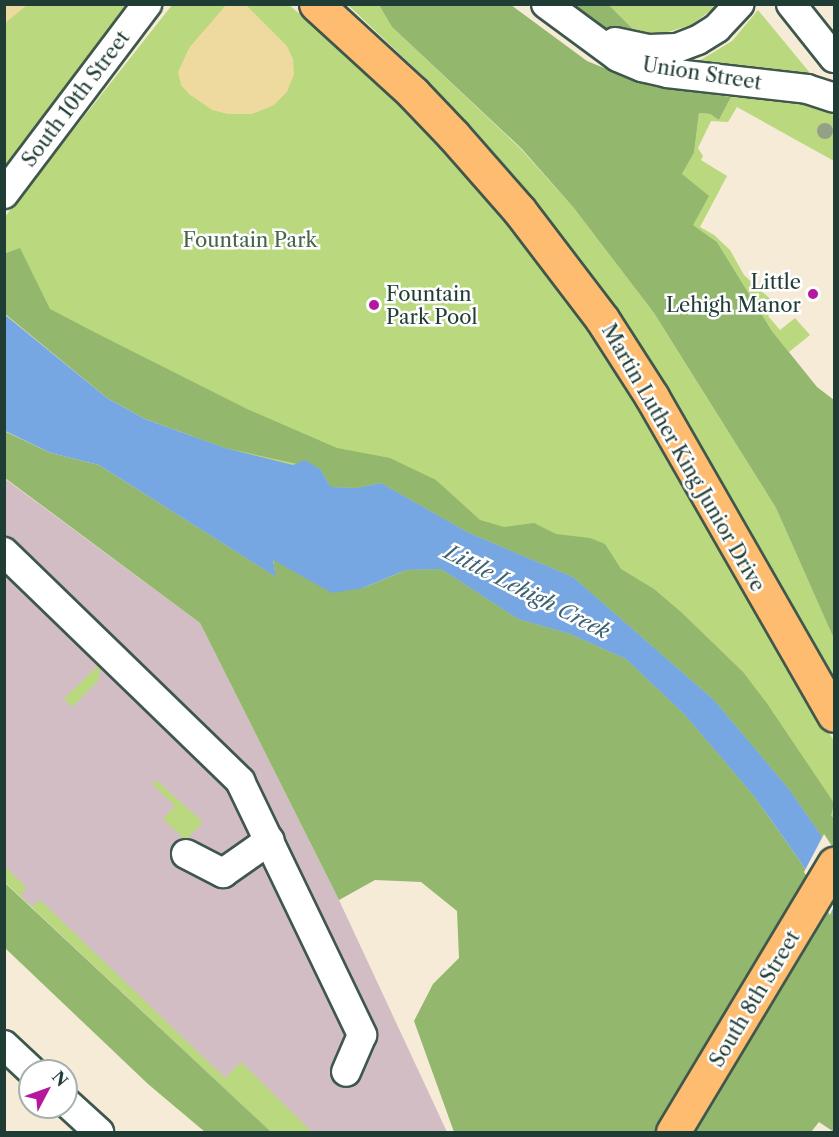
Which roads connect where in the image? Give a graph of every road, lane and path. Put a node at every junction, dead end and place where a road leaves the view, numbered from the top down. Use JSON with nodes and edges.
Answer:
{"nodes":[{"id":1,"x":147,"y":4,"type":"edge"},
{"id":2,"x":316,"y":4,"type":"edge"},
{"id":3,"x":546,"y":4,"type":"edge"},
{"id":4,"x":739,"y":4,"type":"edge"},
{"id":5,"x":791,"y":4,"type":"edge"},
{"id":6,"x":579,"y":29,"type":"junction"},
{"id":7,"x":834,"y":58,"type":"edge"},
{"id":8,"x":834,"y":98,"type":"edge"},
{"id":9,"x":4,"y":194,"type":"edge"},
{"id":10,"x":4,"y":552,"type":"edge"},
{"id":11,"x":834,"y":715,"type":"edge"},
{"id":12,"x":270,"y":840,"type":"junction"},
{"id":13,"x":186,"y":854,"type":"dead end"},
{"id":14,"x":834,"y":864,"type":"edge"},
{"id":15,"x":4,"y":1045,"type":"edge"},
{"id":16,"x":19,"y":1059,"type":"edge"},
{"id":17,"x":346,"y":1072,"type":"dead end"},
{"id":18,"x":78,"y":1113,"type":"edge"},
{"id":19,"x":99,"y":1132,"type":"edge"},
{"id":20,"x":673,"y":1132,"type":"edge"}],
"edges":[{"from":1,"to":9,"type":"street","name":"South 10th Street"},
{"from":2,"to":11,"type":"main road","name":"Martin Luther King Junior Drive"},
{"from":3,"to":6,"type":"street","name":"Union Street"},
{"from":4,"to":6,"type":"street","name":"Union Street"},
{"from":5,"to":7,"type":"street"},
{"from":6,"to":8,"type":"street","name":"Union Street"},
{"from":10,"to":12,"type":"street"},
{"from":12,"to":13,"type":"street"},
{"from":12,"to":17,"type":"street"},
{"from":14,"to":20,"type":"main road","name":"South 8th Street"},
{"from":15,"to":16,"type":"street"},
{"from":18,"to":19,"type":"street"}]}
